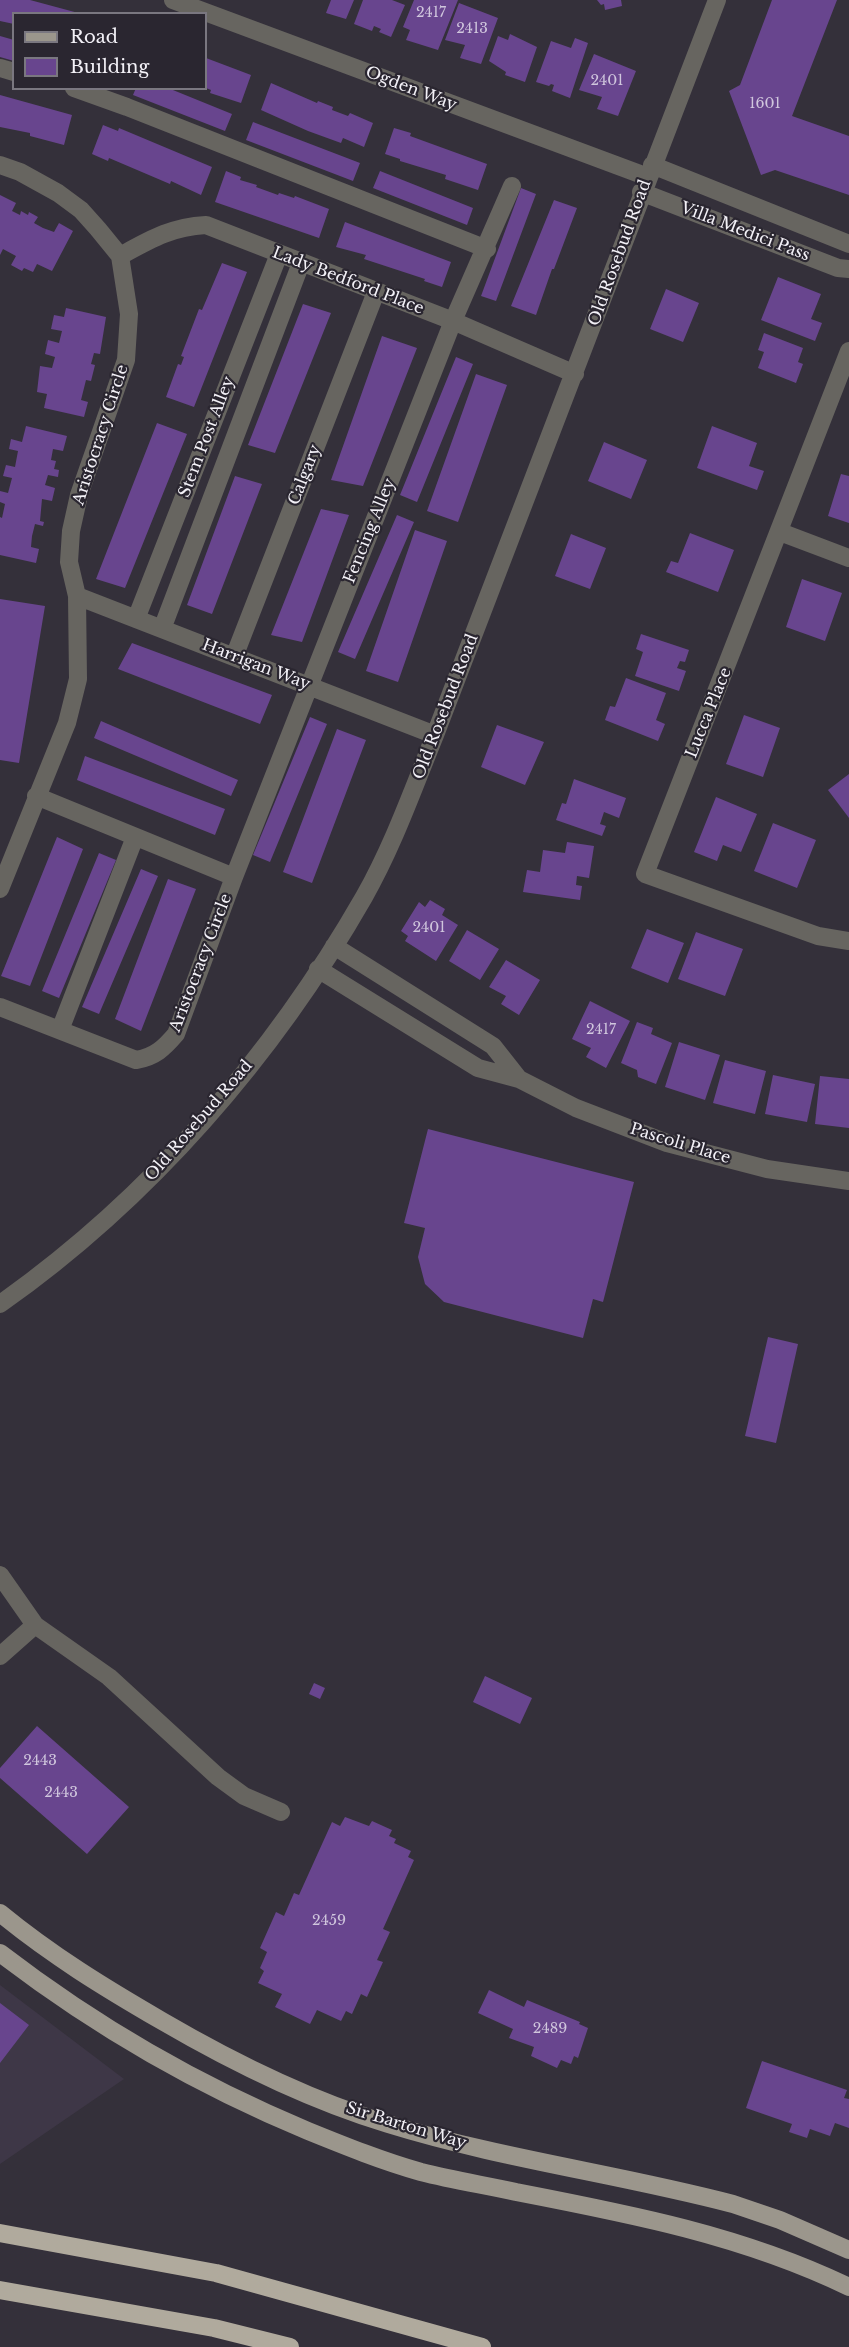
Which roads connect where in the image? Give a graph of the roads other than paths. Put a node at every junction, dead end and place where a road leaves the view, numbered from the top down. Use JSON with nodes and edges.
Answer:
{"nodes":[{"id":1,"x":173,"y":0,"type":"edge"},
{"id":2,"x":717,"y":0,"type":"edge"},
{"id":3,"x":205,"y":12,"type":"edge"},
{"id":4,"x":207,"y":13,"type":"edge"},
{"id":5,"x":80,"y":90,"type":"edge"},
{"id":6,"x":0,"y":165,"type":"edge"},
{"id":7,"x":647,"y":178,"type":"junction"},
{"id":8,"x":512,"y":186,"type":"dead end"},
{"id":9,"x":849,"y":244,"type":"edge"},
{"id":10,"x":487,"y":249,"type":"junction"},
{"id":11,"x":279,"y":254,"type":"junction"},
{"id":12,"x":120,"y":256,"type":"junction"},
{"id":13,"x":301,"y":263,"type":"junction"},
{"id":14,"x":849,"y":269,"type":"edge"},
{"id":15,"x":376,"y":292,"type":"junction"},
{"id":16,"x":453,"y":321,"type":"junction"},
{"id":17,"x":849,"y":351,"type":"edge"},
{"id":18,"x":575,"y":374,"type":"junction"},
{"id":19,"x":780,"y":532,"type":"junction"},
{"id":20,"x":849,"y":558,"type":"edge"},
{"id":21,"x":77,"y":596,"type":"junction"},
{"id":22,"x":135,"y":619,"type":"junction"},
{"id":23,"x":162,"y":629,"type":"junction"},
{"id":24,"x":234,"y":657,"type":"junction"},
{"id":25,"x":309,"y":686,"type":"junction"},
{"id":26,"x":435,"y":735,"type":"junction"},
{"id":27,"x":36,"y":796,"type":"junction"},
{"id":28,"x":135,"y":837,"type":"junction"},
{"id":29,"x":234,"y":877,"type":"junction"},
{"id":30,"x":0,"y":889,"type":"edge"},
{"id":31,"x":849,"y":941,"type":"edge"},
{"id":32,"x":334,"y":946,"type":"junction"},
{"id":33,"x":318,"y":969,"type":"junction"},
{"id":34,"x":0,"y":1007,"type":"edge"},
{"id":35,"x":60,"y":1030,"type":"junction"},
{"id":36,"x":519,"y":1079,"type":"junction"},
{"id":37,"x":849,"y":1181,"type":"edge"},
{"id":38,"x":0,"y":1304,"type":"edge"},
{"id":39,"x":0,"y":1575,"type":"edge"},
{"id":40,"x":35,"y":1625,"type":"junction"},
{"id":41,"x":0,"y":1656,"type":"edge"},
{"id":42,"x":281,"y":1812,"type":"dead end"},
{"id":43,"x":0,"y":1913,"type":"edge"},
{"id":44,"x":0,"y":1953,"type":"edge"},
{"id":45,"x":0,"y":2233,"type":"edge"},
{"id":46,"x":849,"y":2250,"type":"edge"},
{"id":47,"x":849,"y":2287,"type":"edge"},
{"id":48,"x":0,"y":2290,"type":"edge"},
{"id":49,"x":290,"y":2347,"type":"edge"},
{"id":50,"x":482,"y":2347,"type":"edge"}],
"edges":[{"from":1,"to":3,"type":"street","name":"Ogden Way"},
{"from":2,"to":7,"type":"street","name":"Old Rosebud Road"},
{"from":4,"to":7,"type":"street","name":"Ogden Way"},
{"from":5,"to":10,"type":"street"},
{"from":6,"to":12,"type":"street"},
{"from":7,"to":9,"type":"street","name":"Villa Medici Pass"},
{"from":7,"to":14,"type":"street","name":"Villa Medici Pass"},
{"from":7,"to":18,"type":"street","name":"Old Rosebud Road"},
{"from":8,"to":10,"type":"street","name":"Fencing Alley"},
{"from":10,"to":16,"type":"street","name":"Fencing Alley"},
{"from":11,"to":12,"type":"street","name":"Lady Bedford Place"},
{"from":11,"to":13,"type":"street","name":"Lady Bedford Place"},
{"from":11,"to":22,"type":"street","name":"Stem Post Alley"},
{"from":12,"to":21,"type":"street","name":"Aristocracy Circle"},
{"from":13,"to":15,"type":"street","name":"Lady Bedford Place"},
{"from":13,"to":23,"type":"street","name":"Stem Post Alley"},
{"from":15,"to":16,"type":"street","name":"Lady Bedford Place"},
{"from":15,"to":24,"type":"street","name":"Calgary"},
{"from":16,"to":18,"type":"street","name":"Lady Bedford Place"},
{"from":16,"to":25,"type":"street","name":"Fencing Alley"},
{"from":17,"to":19,"type":"street","name":"Lucca Place"},
{"from":18,"to":26,"type":"street","name":"Old Rosebud Road"},
{"from":19,"to":20,"type":"street"},
{"from":19,"to":31,"type":"street","name":"Lucca Place"},
{"from":21,"to":22,"type":"street","name":"Harrigan Way"},
{"from":21,"to":27,"type":"street","name":"Aristocracy Circle"},
{"from":22,"to":23,"type":"street","name":"Harrigan Way"},
{"from":23,"to":24,"type":"street","name":"Harrigan Way"},
{"from":24,"to":25,"type":"street","name":"Harrigan Way"},
{"from":25,"to":26,"type":"street","name":"Harrigan Way"},
{"from":25,"to":29,"type":"street","name":"Fencing Alley"},
{"from":26,"to":32,"type":"street","name":"Old Rosebud Road"},
{"from":27,"to":28,"type":"street","name":"Aristocracy Circle"},
{"from":27,"to":30,"type":"street","name":"Aristocracy Circle"},
{"from":28,"to":29,"type":"street","name":"Aristocracy Circle"},
{"from":28,"to":35,"type":"street"},
{"from":29,"to":35,"type":"street","name":"Aristocracy Circle"},
{"from":32,"to":33,"type":"street","name":"Old Rosebud Road"},
{"from":32,"to":36,"type":"street","name":"Pascoli Place"},
{"from":33,"to":36,"type":"street","name":"Pascoli Place"},
{"from":33,"to":38,"type":"street","name":"Old Rosebud Road"},
{"from":34,"to":35,"type":"street","name":"Aristocracy Circle"},
{"from":36,"to":37,"type":"street","name":"Pascoli Place"},
{"from":39,"to":40,"type":"street"},
{"from":40,"to":41,"type":"street"},
{"from":40,"to":42,"type":"street"},
{"from":43,"to":46,"type":"main road","name":"Sir Barton Way"},
{"from":44,"to":47,"type":"main road"},
{"from":45,"to":50,"type":"highway"},
{"from":48,"to":49,"type":"highway"}]}
